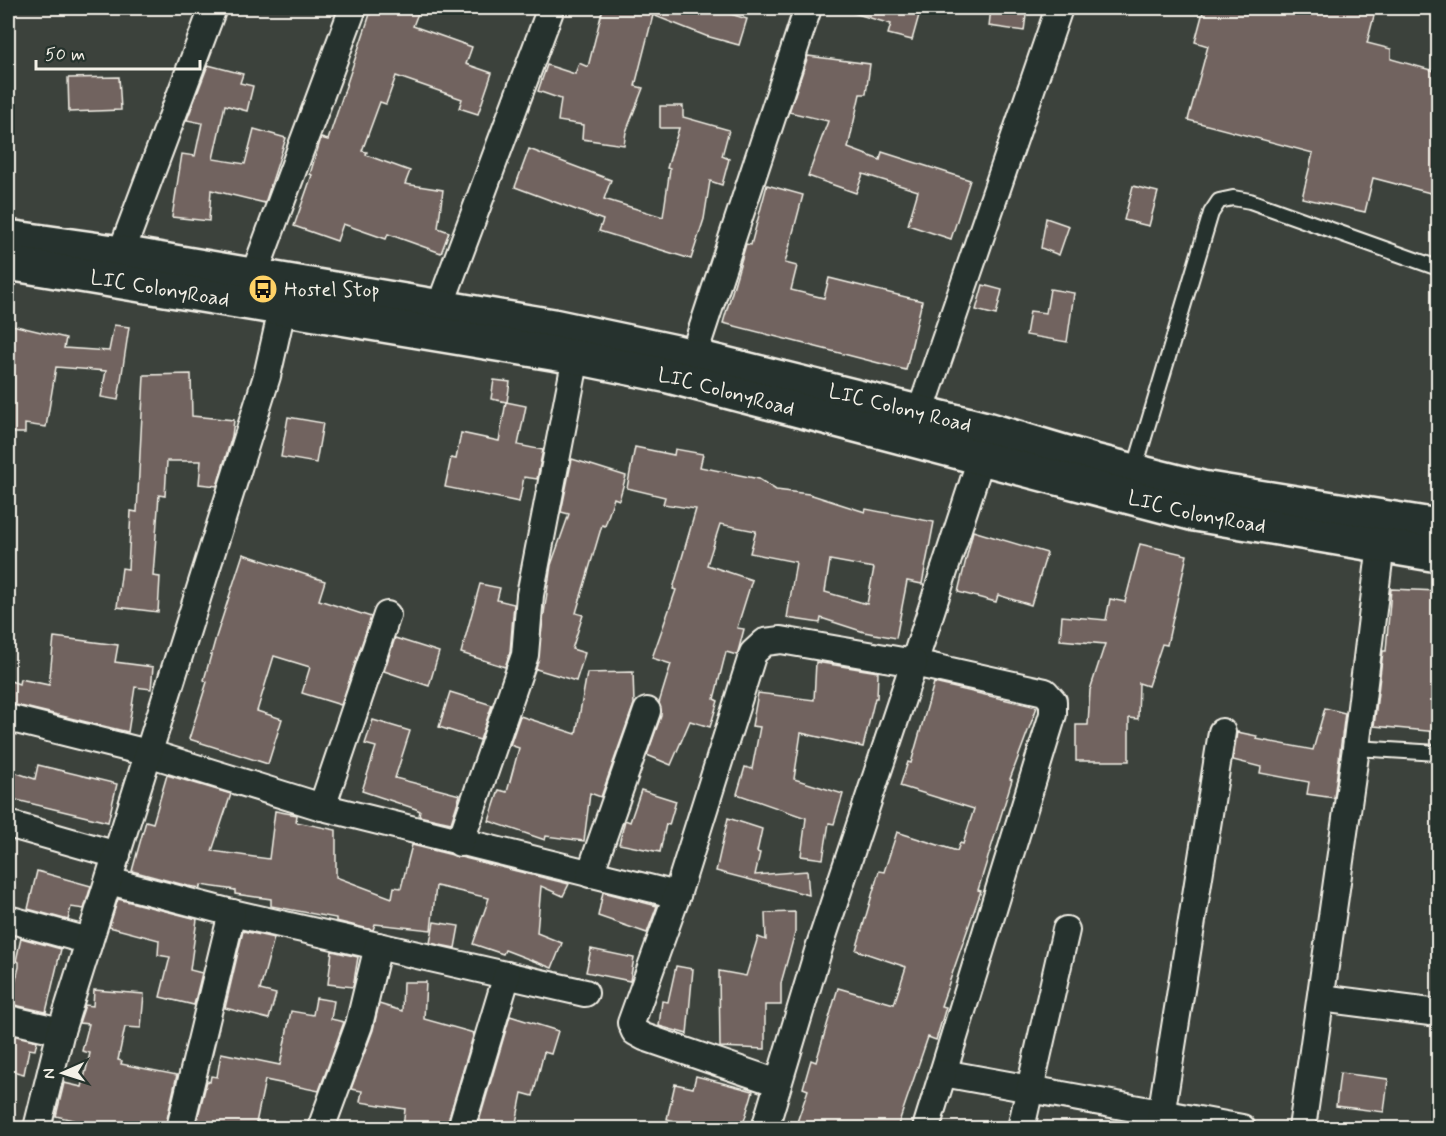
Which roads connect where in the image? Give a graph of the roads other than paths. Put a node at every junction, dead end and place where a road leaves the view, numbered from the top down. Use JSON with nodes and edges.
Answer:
{"nodes":[{"id":1,"x":213,"y":8,"type":"edge"},
{"id":2,"x":352,"y":8,"type":"edge"},
{"id":3,"x":551,"y":8,"type":"edge"},
{"id":4,"x":808,"y":8,"type":"edge"},
{"id":5,"x":1059,"y":8,"type":"edge"},
{"id":6,"x":8,"y":237,"type":"edge"},
{"id":7,"x":121,"y":253,"type":"junction"},
{"id":8,"x":8,"y":263,"type":"edge"},
{"id":9,"x":1438,"y":268,"type":"edge"},
{"id":10,"x":254,"y":275,"type":"junction"},
{"id":11,"x":286,"y":295,"type":"junction"},
{"id":12,"x":440,"y":306,"type":"junction"},
{"id":13,"x":576,"y":357,"type":"junction"},
{"id":14,"x":679,"y":362,"type":"junction"},
{"id":15,"x":920,"y":413,"type":"junction"},
{"id":16,"x":986,"y":443,"type":"junction"},
{"id":17,"x":1134,"y":471,"type":"junction"},
{"id":18,"x":1199,"y":501,"type":"junction"},
{"id":19,"x":1438,"y":526,"type":"edge"},
{"id":20,"x":1383,"y":531,"type":"junction"},
{"id":21,"x":1438,"y":555,"type":"edge"},
{"id":22,"x":387,"y":615,"type":"dead end"},
{"id":23,"x":914,"y":663,"type":"junction"},
{"id":24,"x":647,"y":711,"type":"dead end"},
{"id":25,"x":8,"y":717,"type":"edge"},
{"id":26,"x":1222,"y":732,"type":"dead end"},
{"id":27,"x":1356,"y":748,"type":"junction"},
{"id":28,"x":148,"y":753,"type":"junction"},
{"id":29,"x":1438,"y":753,"type":"edge"},
{"id":30,"x":322,"y":807,"type":"junction"},
{"id":31,"x":8,"y":824,"type":"edge"},
{"id":32,"x":460,"y":843,"type":"junction"},
{"id":33,"x":117,"y":855,"type":"junction"},
{"id":34,"x":590,"y":874,"type":"junction"},
{"id":35,"x":109,"y":882,"type":"junction"},
{"id":36,"x":677,"y":895,"type":"junction"},
{"id":37,"x":232,"y":913,"type":"junction"},
{"id":38,"x":8,"y":919,"type":"edge"},
{"id":39,"x":1066,"y":930,"type":"dead end"},
{"id":40,"x":89,"y":941,"type":"junction"},
{"id":41,"x":378,"y":946,"type":"junction"},
{"id":42,"x":507,"y":975,"type":"junction"},
{"id":43,"x":585,"y":993,"type":"dead end"},
{"id":44,"x":1321,"y":998,"type":"junction"},
{"id":45,"x":1438,"y":1013,"type":"edge"},
{"id":46,"x":8,"y":1019,"type":"edge"},
{"id":47,"x":61,"y":1030,"type":"junction"},
{"id":48,"x":943,"y":1073,"type":"junction"},
{"id":49,"x":778,"y":1083,"type":"junction"},
{"id":50,"x":1028,"y":1089,"type":"junction"},
{"id":51,"x":1160,"y":1121,"type":"edge"},
{"id":52,"x":37,"y":1128,"type":"edge"},
{"id":53,"x":180,"y":1128,"type":"edge"},
{"id":54,"x":321,"y":1128,"type":"edge"},
{"id":55,"x":461,"y":1128,"type":"edge"},
{"id":56,"x":765,"y":1128,"type":"edge"},
{"id":57,"x":926,"y":1128,"type":"edge"},
{"id":58,"x":1021,"y":1128,"type":"edge"},
{"id":59,"x":1242,"y":1128,"type":"edge"},
{"id":60,"x":1302,"y":1128,"type":"edge"}],
"edges":[{"from":1,"to":7,"type":"street"},
{"from":2,"to":10,"type":"street"},
{"from":3,"to":12,"type":"street"},
{"from":4,"to":14,"type":"street"},
{"from":5,"to":15,"type":"street"},
{"from":6,"to":7,"type":"main road","name":"LIC ColonyRoad"},
{"from":7,"to":10,"type":"main road","name":"LIC ColonyRoad"},
{"from":8,"to":11,"type":"main road","name":"LIC ColonyRoad"},
{"from":9,"to":17,"type":"lane"},
{"from":10,"to":11,"type":"main road","name":"LIC ColonyRoad"},
{"from":11,"to":12,"type":"main road","name":"LIC Colony Road"},
{"from":11,"to":13,"type":"main road","name":"LIC ColonyRoad"},
{"from":11,"to":28,"type":"street"},
{"from":12,"to":14,"type":"main road","name":"LIC Colony Road"},
{"from":13,"to":14,"type":"main road","name":"LIC ColonyRoad"},
{"from":13,"to":32,"type":"street"},
{"from":14,"to":15,"type":"main road","name":"LIC Colony Road"},
{"from":14,"to":16,"type":"main road","name":"LIC ColonyRoad"},
{"from":15,"to":16,"type":"main road","name":"LIC Colony Road"},
{"from":16,"to":17,"type":"main road","name":"LIC Colony Road"},
{"from":16,"to":18,"type":"main road","name":"LIC ColonyRoad"},
{"from":16,"to":23,"type":"street"},
{"from":17,"to":18,"type":"main road","name":"LIC Colony Road"},
{"from":18,"to":20,"type":"main road","name":"LIC ColonyRoad"},
{"from":19,"to":20,"type":"main road"},
{"from":20,"to":21,"type":"main road","name":"LIC ColonyRoad"},
{"from":20,"to":27,"type":"street"},
{"from":22,"to":30,"type":"street"},
{"from":23,"to":36,"type":"street"},
{"from":23,"to":48,"type":"street"},
{"from":23,"to":49,"type":"street"},
{"from":24,"to":34,"type":"street"},
{"from":25,"to":28,"type":"street"},
{"from":26,"to":51,"type":"street"},
{"from":27,"to":29,"type":"lane"},
{"from":27,"to":44,"type":"street"},
{"from":28,"to":30,"type":"street"},
{"from":28,"to":33,"type":"street"},
{"from":30,"to":32,"type":"street"},
{"from":31,"to":33,"type":"street"},
{"from":32,"to":34,"type":"street"},
{"from":33,"to":35,"type":"street"},
{"from":34,"to":36,"type":"street"},
{"from":35,"to":37,"type":"street"},
{"from":35,"to":40,"type":"street"},
{"from":36,"to":49,"type":"street"},
{"from":37,"to":41,"type":"street"},
{"from":37,"to":53,"type":"street"},
{"from":38,"to":40,"type":"street"},
{"from":39,"to":50,"type":"street"},
{"from":40,"to":47,"type":"street"},
{"from":41,"to":42,"type":"street"},
{"from":41,"to":54,"type":"street"},
{"from":42,"to":43,"type":"street"},
{"from":42,"to":55,"type":"street"},
{"from":44,"to":45,"type":"street"},
{"from":44,"to":60,"type":"street"},
{"from":46,"to":47,"type":"street"},
{"from":47,"to":52,"type":"street"},
{"from":48,"to":50,"type":"street"},
{"from":48,"to":57,"type":"street"},
{"from":49,"to":56,"type":"street"},
{"from":50,"to":51,"type":"street"},
{"from":50,"to":58,"type":"street"},
{"from":51,"to":59,"type":"street"}]}
